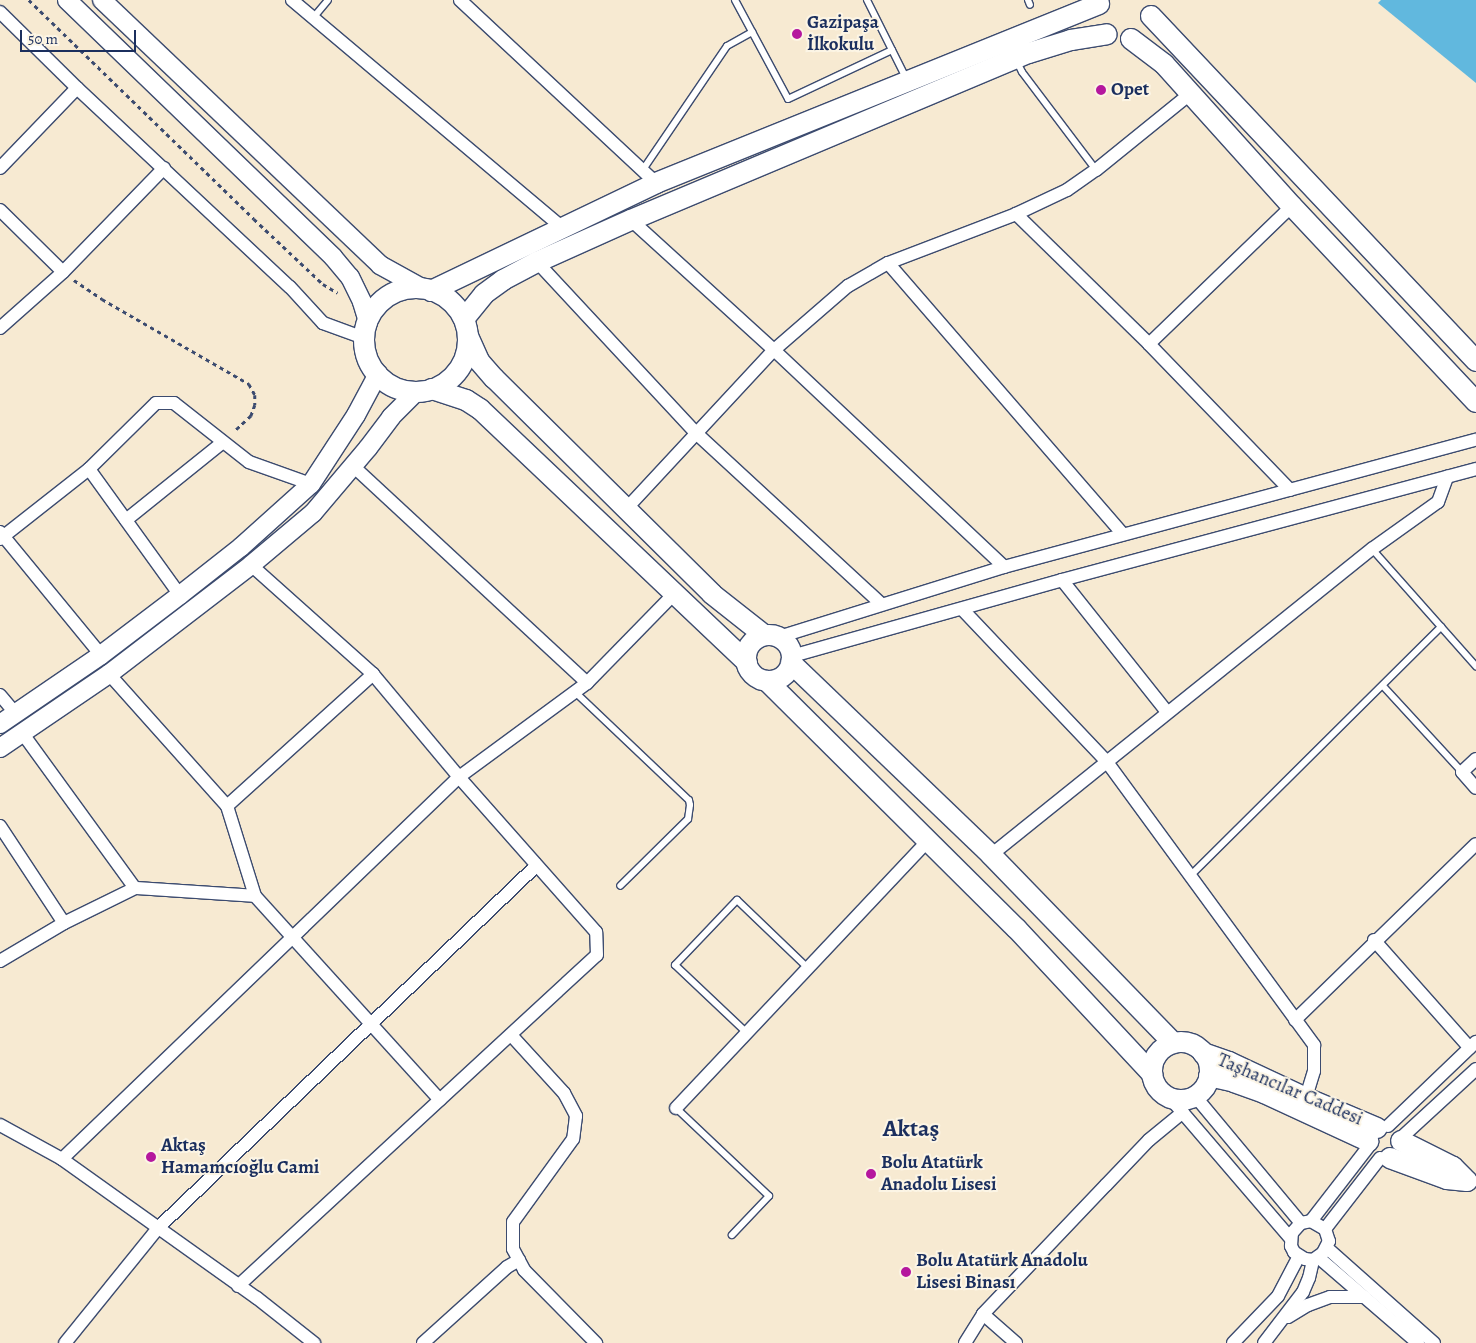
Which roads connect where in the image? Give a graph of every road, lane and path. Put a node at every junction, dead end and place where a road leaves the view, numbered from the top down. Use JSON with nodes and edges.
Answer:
{"nodes":[{"id":1,"x":29,"y":0,"type":"edge"},
{"id":2,"x":66,"y":0,"type":"edge"},
{"id":3,"x":102,"y":0,"type":"edge"},
{"id":4,"x":292,"y":0,"type":"edge"},
{"id":5,"x":328,"y":0,"type":"edge"},
{"id":6,"x":735,"y":0,"type":"edge"},
{"id":7,"x":867,"y":0,"type":"edge"},
{"id":8,"x":464,"y":1,"type":"edge"},
{"id":9,"x":1100,"y":2,"type":"edge"},
{"id":10,"x":1149,"y":8,"type":"edge"},
{"id":11,"x":1,"y":16,"type":"edge"},
{"id":12,"x":313,"y":18,"type":"junction"},
{"id":13,"x":752,"y":32,"type":"junction"},
{"id":14,"x":1106,"y":34,"type":"junction"},
{"id":15,"x":1131,"y":39,"type":"junction"},
{"id":16,"x":892,"y":50,"type":"junction"},
{"id":17,"x":1015,"y":58,"type":"junction"},
{"id":18,"x":908,"y":81,"type":"junction"},
{"id":19,"x":77,"y":88,"type":"junction"},
{"id":20,"x":1191,"y":93,"type":"junction"},
{"id":21,"x":0,"y":168,"type":"edge"},
{"id":22,"x":164,"y":168,"type":"junction"},
{"id":23,"x":1096,"y":170,"type":"junction"},
{"id":24,"x":649,"y":177,"type":"junction"},
{"id":25,"x":1292,"y":206,"type":"junction"},
{"id":26,"x":0,"y":210,"type":"edge"},
{"id":27,"x":1016,"y":214,"type":"junction"},
{"id":28,"x":630,"y":220,"type":"junction"},
{"id":29,"x":562,"y":227,"type":"junction"},
{"id":30,"x":537,"y":262,"type":"junction"},
{"id":31,"x":888,"y":263,"type":"junction"},
{"id":32,"x":63,"y":272,"type":"junction"},
{"id":33,"x":427,"y":289,"type":"junction"},
{"id":34,"x":340,"y":294,"type":"dead end"},
{"id":35,"x":466,"y":327,"type":"junction"},
{"id":36,"x":0,"y":328,"type":"edge"},
{"id":37,"x":366,"y":330,"type":"junction"},
{"id":38,"x":1149,"y":344,"type":"junction"},
{"id":39,"x":774,"y":350,"type":"junction"},
{"id":40,"x":1476,"y":361,"type":"edge"},
{"id":41,"x":378,"y":374,"type":"junction"},
{"id":42,"x":424,"y":390,"type":"junction"},
{"id":43,"x":1476,"y":402,"type":"edge"},
{"id":44,"x":696,"y":433,"type":"junction"},
{"id":45,"x":1476,"y":440,"type":"edge"},
{"id":46,"x":223,"y":442,"type":"junction"},
{"id":47,"x":353,"y":466,"type":"junction"},
{"id":48,"x":89,"y":469,"type":"junction"},
{"id":49,"x":1476,"y":469,"type":"edge"},
{"id":50,"x":1447,"y":477,"type":"junction"},
{"id":51,"x":311,"y":484,"type":"junction"},
{"id":52,"x":1290,"y":490,"type":"junction"},
{"id":53,"x":626,"y":509,"type":"junction"},
{"id":54,"x":126,"y":520,"type":"junction"},
{"id":55,"x":1123,"y":534,"type":"junction"},
{"id":56,"x":1,"y":536,"type":"edge"},
{"id":57,"x":1372,"y":549,"type":"junction"},
{"id":58,"x":251,"y":565,"type":"junction"},
{"id":59,"x":1004,"y":567,"type":"junction"},
{"id":60,"x":1062,"y":580,"type":"junction"},
{"id":61,"x":674,"y":594,"type":"junction"},
{"id":62,"x":180,"y":595,"type":"junction"},
{"id":63,"x":881,"y":604,"type":"junction"},
{"id":64,"x":962,"y":609,"type":"junction"},
{"id":65,"x":1441,"y":627,"type":"junction"},
{"id":66,"x":771,"y":636,"type":"junction"},
{"id":67,"x":101,"y":655,"type":"junction"},
{"id":68,"x":792,"y":659,"type":"junction"},
{"id":69,"x":747,"y":662,"type":"junction"},
{"id":70,"x":1476,"y":666,"type":"edge"},
{"id":71,"x":109,"y":674,"type":"junction"},
{"id":72,"x":373,"y":674,"type":"junction"},
{"id":73,"x":767,"y":681,"type":"junction"},
{"id":74,"x":587,"y":683,"type":"junction"},
{"id":75,"x":1382,"y":686,"type":"junction"},
{"id":76,"x":575,"y":692,"type":"junction"},
{"id":77,"x":0,"y":694,"type":"edge"},
{"id":78,"x":1167,"y":712,"type":"junction"},
{"id":79,"x":16,"y":714,"type":"junction"},
{"id":80,"x":0,"y":724,"type":"edge"},
{"id":81,"x":23,"y":734,"type":"junction"},
{"id":82,"x":0,"y":748,"type":"edge"},
{"id":83,"x":1476,"y":759,"type":"edge"},
{"id":84,"x":1107,"y":762,"type":"junction"},
{"id":85,"x":1462,"y":772,"type":"junction"},
{"id":86,"x":459,"y":777,"type":"junction"},
{"id":87,"x":1476,"y":788,"type":"edge"},
{"id":88,"x":227,"y":806,"type":"junction"},
{"id":89,"x":0,"y":826,"type":"edge"},
{"id":90,"x":928,"y":841,"type":"junction"},
{"id":91,"x":1476,"y":844,"type":"edge"},
{"id":92,"x":991,"y":855,"type":"junction"},
{"id":93,"x":537,"y":865,"type":"junction"},
{"id":94,"x":1190,"y":876,"type":"junction"},
{"id":95,"x":620,"y":886,"type":"dead end"},
{"id":96,"x":135,"y":888,"type":"junction"},
{"id":97,"x":255,"y":896,"type":"junction"},
{"id":98,"x":64,"y":923,"type":"junction"},
{"id":99,"x":293,"y":936,"type":"junction"},
{"id":100,"x":1374,"y":940,"type":"junction"},
{"id":101,"x":0,"y":961,"type":"edge"},
{"id":102,"x":808,"y":968,"type":"junction"},
{"id":103,"x":1294,"y":1020,"type":"junction"},
{"id":104,"x":371,"y":1022,"type":"junction"},
{"id":105,"x":747,"y":1033,"type":"junction"},
{"id":106,"x":511,"y":1035,"type":"junction"},
{"id":107,"x":1174,"y":1044,"type":"junction"},
{"id":108,"x":1473,"y":1045,"type":"edge"},
{"id":109,"x":1203,"y":1053,"type":"junction"},
{"id":110,"x":1476,"y":1069,"type":"edge"},
{"id":111,"x":1152,"y":1074,"type":"junction"},
{"id":112,"x":1209,"y":1076,"type":"junction"},
{"id":113,"x":1195,"y":1096,"type":"junction"},
{"id":114,"x":1306,"y":1098,"type":"junction"},
{"id":115,"x":440,"y":1100,"type":"junction"},
{"id":116,"x":1177,"y":1106,"type":"junction"},
{"id":117,"x":676,"y":1108,"type":"joint"},
{"id":118,"x":0,"y":1124,"type":"edge"},
{"id":119,"x":1384,"y":1142,"type":"junction"},
{"id":120,"x":62,"y":1159,"type":"junction"},
{"id":121,"x":1471,"y":1184,"type":"edge"},
{"id":122,"x":1306,"y":1222,"type":"junction"},
{"id":123,"x":159,"y":1227,"type":"junction"},
{"id":124,"x":1325,"y":1229,"type":"junction"},
{"id":125,"x":732,"y":1235,"type":"dead end"},
{"id":126,"x":1291,"y":1239,"type":"junction"},
{"id":127,"x":1319,"y":1255,"type":"junction"},
{"id":128,"x":1299,"y":1256,"type":"junction"},
{"id":129,"x":519,"y":1260,"type":"junction"},
{"id":130,"x":238,"y":1286,"type":"junction"},
{"id":131,"x":1365,"y":1297,"type":"junction"},
{"id":132,"x":983,"y":1314,"type":"junction"},
{"id":133,"x":1283,"y":1319,"type":"junction"},
{"id":134,"x":65,"y":1343,"type":"edge"},
{"id":135,"x":314,"y":1343,"type":"edge"},
{"id":136,"x":423,"y":1343,"type":"edge"},
{"id":137,"x":596,"y":1343,"type":"edge"},
{"id":138,"x":964,"y":1343,"type":"edge"},
{"id":139,"x":1016,"y":1343,"type":"edge"},
{"id":140,"x":1233,"y":1343,"type":"edge"},
{"id":141,"x":1264,"y":1343,"type":"edge"},
{"id":142,"x":1418,"y":1343,"type":"edge"},
{"id":143,"x":1434,"y":1343,"type":"edge"}],
"edges":[{"from":1,"to":34,"type":"path"},
{"from":2,"to":37,"type":"main road"},
{"from":3,"to":33,"type":"main road"},
{"from":4,"to":12,"type":"street"},
{"from":5,"to":12,"type":"lane"},
{"from":6,"to":13,"type":"lane"},
{"from":7,"to":16,"type":"lane"},
{"from":8,"to":24,"type":"street"},
{"from":9,"to":14,"type":"main road"},
{"from":9,"to":18,"type":"main road"},
{"from":10,"to":15,"type":"main road"},
{"from":10,"to":40,"type":"main road"},
{"from":11,"to":19,"type":"street"},
{"from":12,"to":29,"type":"street"},
{"from":13,"to":16,"type":"lane"},
{"from":13,"to":24,"type":"lane"},
{"from":14,"to":15,"type":"main road"},
{"from":14,"to":17,"type":"main road"},
{"from":15,"to":20,"type":"main road"},
{"from":16,"to":18,"type":"lane"},
{"from":17,"to":23,"type":"lane"},
{"from":17,"to":28,"type":"main road"},
{"from":18,"to":24,"type":"main road"},
{"from":19,"to":21,"type":"street"},
{"from":19,"to":22,"type":"street"},
{"from":20,"to":23,"type":"street"},
{"from":20,"to":25,"type":"main road"},
{"from":22,"to":32,"type":"street"},
{"from":22,"to":37,"type":"street"},
{"from":23,"to":27,"type":"street"},
{"from":24,"to":29,"type":"main road"},
{"from":25,"to":38,"type":"street"},
{"from":25,"to":43,"type":"main road"},
{"from":26,"to":32,"type":"street"},
{"from":27,"to":31,"type":"street"},
{"from":27,"to":38,"type":"street"},
{"from":28,"to":30,"type":"main road"},
{"from":28,"to":39,"type":"street"},
{"from":29,"to":33,"type":"main road"},
{"from":30,"to":35,"type":"main road"},
{"from":30,"to":44,"type":"street"},
{"from":31,"to":39,"type":"street"},
{"from":31,"to":55,"type":"street"},
{"from":32,"to":36,"type":"street"},
{"from":32,"to":46,"type":"path"},
{"from":33,"to":35,"type":"main road"},
{"from":33,"to":37,"type":"main road"},
{"from":35,"to":42,"type":"main road"},
{"from":35,"to":53,"type":"main road"},
{"from":37,"to":41,"type":"main road"},
{"from":38,"to":52,"type":"street"},
{"from":39,"to":44,"type":"street"},
{"from":39,"to":59,"type":"street"},
{"from":41,"to":42,"type":"main road"},
{"from":41,"to":51,"type":"main road"},
{"from":42,"to":47,"type":"main road"},
{"from":42,"to":61,"type":"main road"},
{"from":44,"to":53,"type":"street"},
{"from":44,"to":63,"type":"street"},
{"from":45,"to":52,"type":"street"},
{"from":46,"to":48,"type":"street"},
{"from":46,"to":51,"type":"street"},
{"from":46,"to":54,"type":"street"},
{"from":47,"to":58,"type":"main road"},
{"from":47,"to":74,"type":"street"},
{"from":48,"to":54,"type":"street"},
{"from":48,"to":56,"type":"street"},
{"from":49,"to":50,"type":"street"},
{"from":50,"to":57,"type":"street"},
{"from":50,"to":60,"type":"street"},
{"from":51,"to":62,"type":"main road"},
{"from":52,"to":55,"type":"street"},
{"from":53,"to":66,"type":"main road"},
{"from":54,"to":62,"type":"street"},
{"from":55,"to":59,"type":"street"},
{"from":56,"to":67,"type":"street"},
{"from":57,"to":65,"type":"lane"},
{"from":57,"to":78,"type":"street"},
{"from":58,"to":71,"type":"main road"},
{"from":58,"to":72,"type":"street"},
{"from":59,"to":63,"type":"street"},
{"from":60,"to":64,"type":"street"},
{"from":60,"to":78,"type":"street"},
{"from":61,"to":69,"type":"main road"},
{"from":61,"to":74,"type":"street"},
{"from":62,"to":67,"type":"main road"},
{"from":63,"to":66,"type":"street"},
{"from":64,"to":68,"type":"street"},
{"from":64,"to":84,"type":"street"},
{"from":65,"to":70,"type":"lane"},
{"from":65,"to":75,"type":"lane"},
{"from":66,"to":68,"type":"main road"},
{"from":66,"to":69,"type":"main road"},
{"from":67,"to":79,"type":"main road"},
{"from":68,"to":73,"type":"main road"},
{"from":68,"to":92,"type":"main road"},
{"from":69,"to":73,"type":"main road"},
{"from":71,"to":81,"type":"main road"},
{"from":71,"to":88,"type":"street"},
{"from":72,"to":86,"type":"street"},
{"from":72,"to":88,"type":"street"},
{"from":73,"to":90,"type":"main road"},
{"from":74,"to":76,"type":"street"},
{"from":75,"to":85,"type":"lane"},
{"from":75,"to":94,"type":"lane"},
{"from":76,"to":86,"type":"street"},
{"from":76,"to":95,"type":"lane"},
{"from":77,"to":79,"type":"street"},
{"from":78,"to":84,"type":"street"},
{"from":79,"to":80,"type":"main road"},
{"from":81,"to":82,"type":"main road"},
{"from":81,"to":96,"type":"street"},
{"from":83,"to":85,"type":"street"},
{"from":84,"to":92,"type":"street"},
{"from":84,"to":94,"type":"street"},
{"from":85,"to":87,"type":"street"},
{"from":86,"to":93,"type":"street"},
{"from":86,"to":99,"type":"street"},
{"from":88,"to":97,"type":"street"},
{"from":89,"to":98,"type":"street"},
{"from":90,"to":102,"type":"street"},
{"from":90,"to":111,"type":"main road"},
{"from":91,"to":100,"type":"street"},
{"from":92,"to":107,"type":"main road"},
{"from":93,"to":104,"type":"street"},
{"from":93,"to":106,"type":"street"},
{"from":94,"to":103,"type":"street"},
{"from":96,"to":97,"type":"street"},
{"from":96,"to":98,"type":"street"},
{"from":97,"to":99,"type":"street"},
{"from":98,"to":101,"type":"street"},
{"from":99,"to":104,"type":"street"},
{"from":99,"to":120,"type":"street"},
{"from":100,"to":103,"type":"street"},
{"from":100,"to":108,"type":"street"},
{"from":102,"to":105,"type":"street"},
{"from":102,"to":105,"type":"lane"},
{"from":103,"to":114,"type":"street"},
{"from":104,"to":115,"type":"street"},
{"from":104,"to":123,"type":"street"},
{"from":105,"to":117,"type":"street"},
{"from":106,"to":115,"type":"street"},
{"from":106,"to":129,"type":"street"},
{"from":107,"to":109,"type":"main road"},
{"from":107,"to":111,"type":"main road"},
{"from":108,"to":119,"type":"street"},
{"from":109,"to":112,"type":"main road"},
{"from":109,"to":114,"type":"main road","name":"Taşhancılar Caddesi"},
{"from":110,"to":119,"type":"street"},
{"from":111,"to":116,"type":"main road"},
{"from":112,"to":113,"type":"main road"},
{"from":112,"to":119,"type":"main road","name":"Taşhancılar Caddesi"},
{"from":113,"to":116,"type":"main road"},
{"from":113,"to":122,"type":"street"},
{"from":114,"to":119,"type":"main road","name":"Taşhancılar Caddesi"},
{"from":115,"to":130,"type":"street"},
{"from":116,"to":126,"type":"street"},
{"from":116,"to":132,"type":"street"},
{"from":117,"to":125,"type":"lane"},
{"from":118,"to":120,"type":"street"},
{"from":119,"to":121,"type":"main road"},
{"from":119,"to":122,"type":"street"},
{"from":119,"to":124,"type":"street"},
{"from":120,"to":123,"type":"street"},
{"from":122,"to":124,"type":"street"},
{"from":122,"to":126,"type":"street"},
{"from":123,"to":130,"type":"street"},
{"from":123,"to":134,"type":"street"},
{"from":124,"to":127,"type":"street"},
{"from":126,"to":128,"type":"street"},
{"from":127,"to":128,"type":"street"},
{"from":127,"to":131,"type":"street"},
{"from":127,"to":133,"type":"street"},
{"from":127,"to":143,"type":"street"},
{"from":128,"to":140,"type":"street"},
{"from":129,"to":136,"type":"street"},
{"from":129,"to":137,"type":"street"},
{"from":130,"to":135,"type":"street"},
{"from":131,"to":133,"type":"street"},
{"from":131,"to":142,"type":"street"},
{"from":132,"to":138,"type":"street"},
{"from":132,"to":139,"type":"street"},
{"from":133,"to":141,"type":"street"}]}
